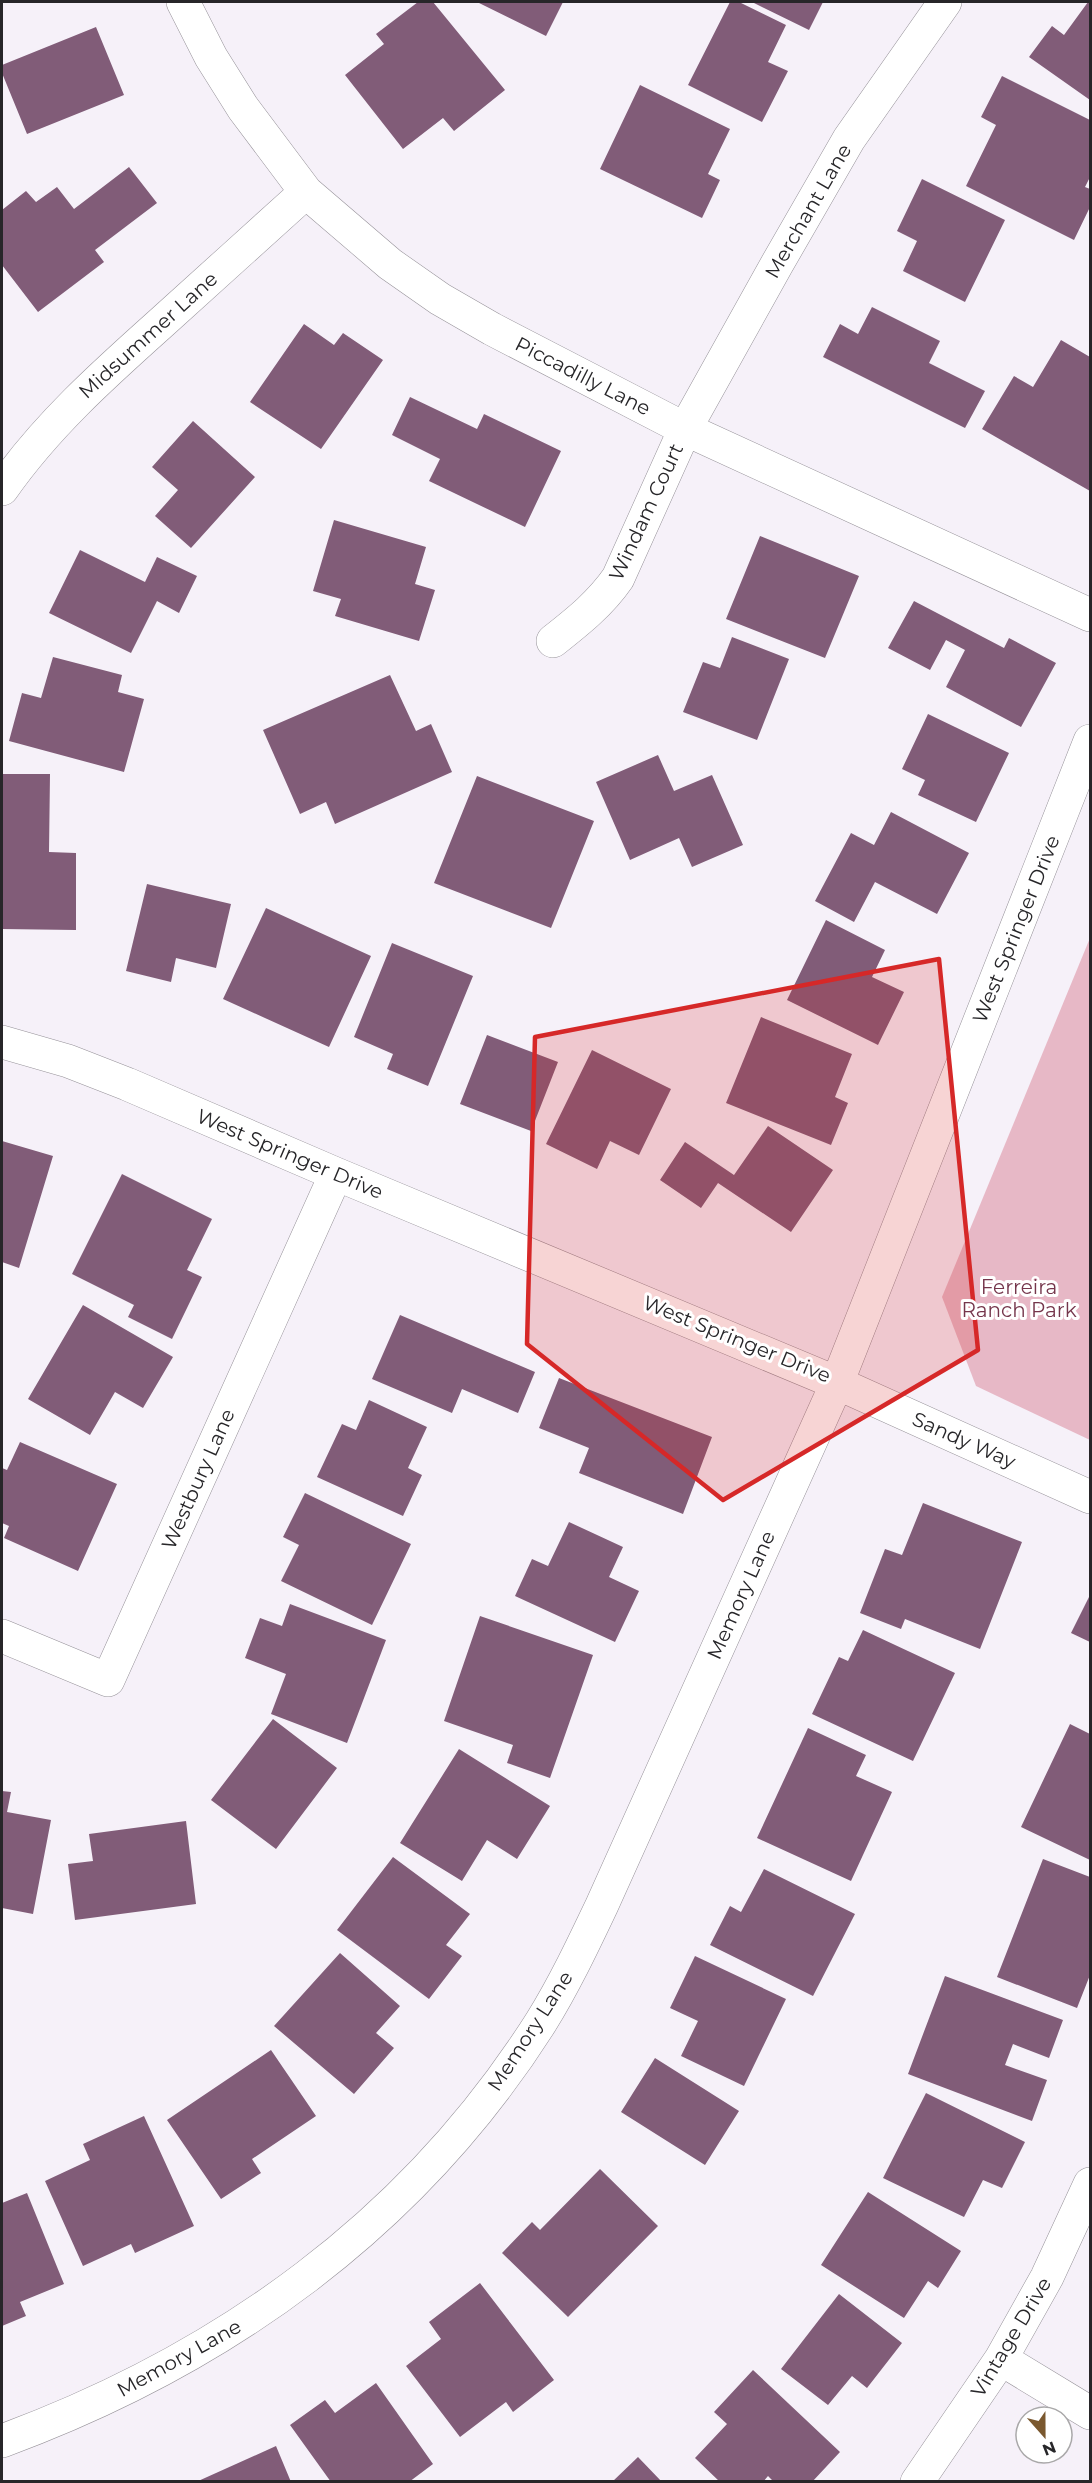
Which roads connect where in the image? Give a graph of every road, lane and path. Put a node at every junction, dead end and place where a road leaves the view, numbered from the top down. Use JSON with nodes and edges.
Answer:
{"nodes":[{"id":1,"x":183,"y":2,"type":"edge"},
{"id":2,"x":945,"y":2,"type":"edge"},
{"id":3,"x":306,"y":192,"type":"junction"},
{"id":4,"x":685,"y":429,"type":"junction"},
{"id":5,"x":2,"y":489,"type":"edge"},
{"id":6,"x":1090,"y":615,"type":"edge"},
{"id":7,"x":553,"y":642,"type":"dead end"},
{"id":8,"x":1090,"y":741,"type":"edge"},
{"id":9,"x":2,"y":1042,"type":"edge"},
{"id":10,"x":336,"y":1174,"type":"junction"},
{"id":11,"x":837,"y":1383,"type":"junction"},
{"id":12,"x":1090,"y":1497,"type":"edge"},
{"id":13,"x":2,"y":1636,"type":"edge"},
{"id":14,"x":1090,"y":2184,"type":"edge"},
{"id":15,"x":1001,"y":2359,"type":"junction"},
{"id":16,"x":1090,"y":2413,"type":"edge"},
{"id":17,"x":2,"y":2441,"type":"edge"},
{"id":18,"x":917,"y":2481,"type":"edge"}],
"edges":[{"from":1,"to":3,"type":"street","name":"Piccadilly Lane"},
{"from":2,"to":4,"type":"street","name":"Merchant Lane"},
{"from":3,"to":4,"type":"street","name":"Piccadilly Lane"},
{"from":3,"to":5,"type":"street","name":"Midsummer Lane"},
{"from":4,"to":6,"type":"street","name":"Piccadilly Lane"},
{"from":4,"to":7,"type":"street","name":"Windam Court"},
{"from":8,"to":11,"type":"street","name":"West Springer Drive"},
{"from":9,"to":10,"type":"street","name":"West Springer Drive"},
{"from":10,"to":11,"type":"street","name":"West Springer Drive"},
{"from":10,"to":13,"type":"street","name":"Westbury Lane"},
{"from":11,"to":12,"type":"street","name":"Sandy Way"},
{"from":11,"to":17,"type":"street","name":"Memory Lane"},
{"from":14,"to":15,"type":"street","name":"Vintage Drive"},
{"from":15,"to":16,"type":"street"},
{"from":15,"to":18,"type":"street","name":"Vintage Drive"}]}
